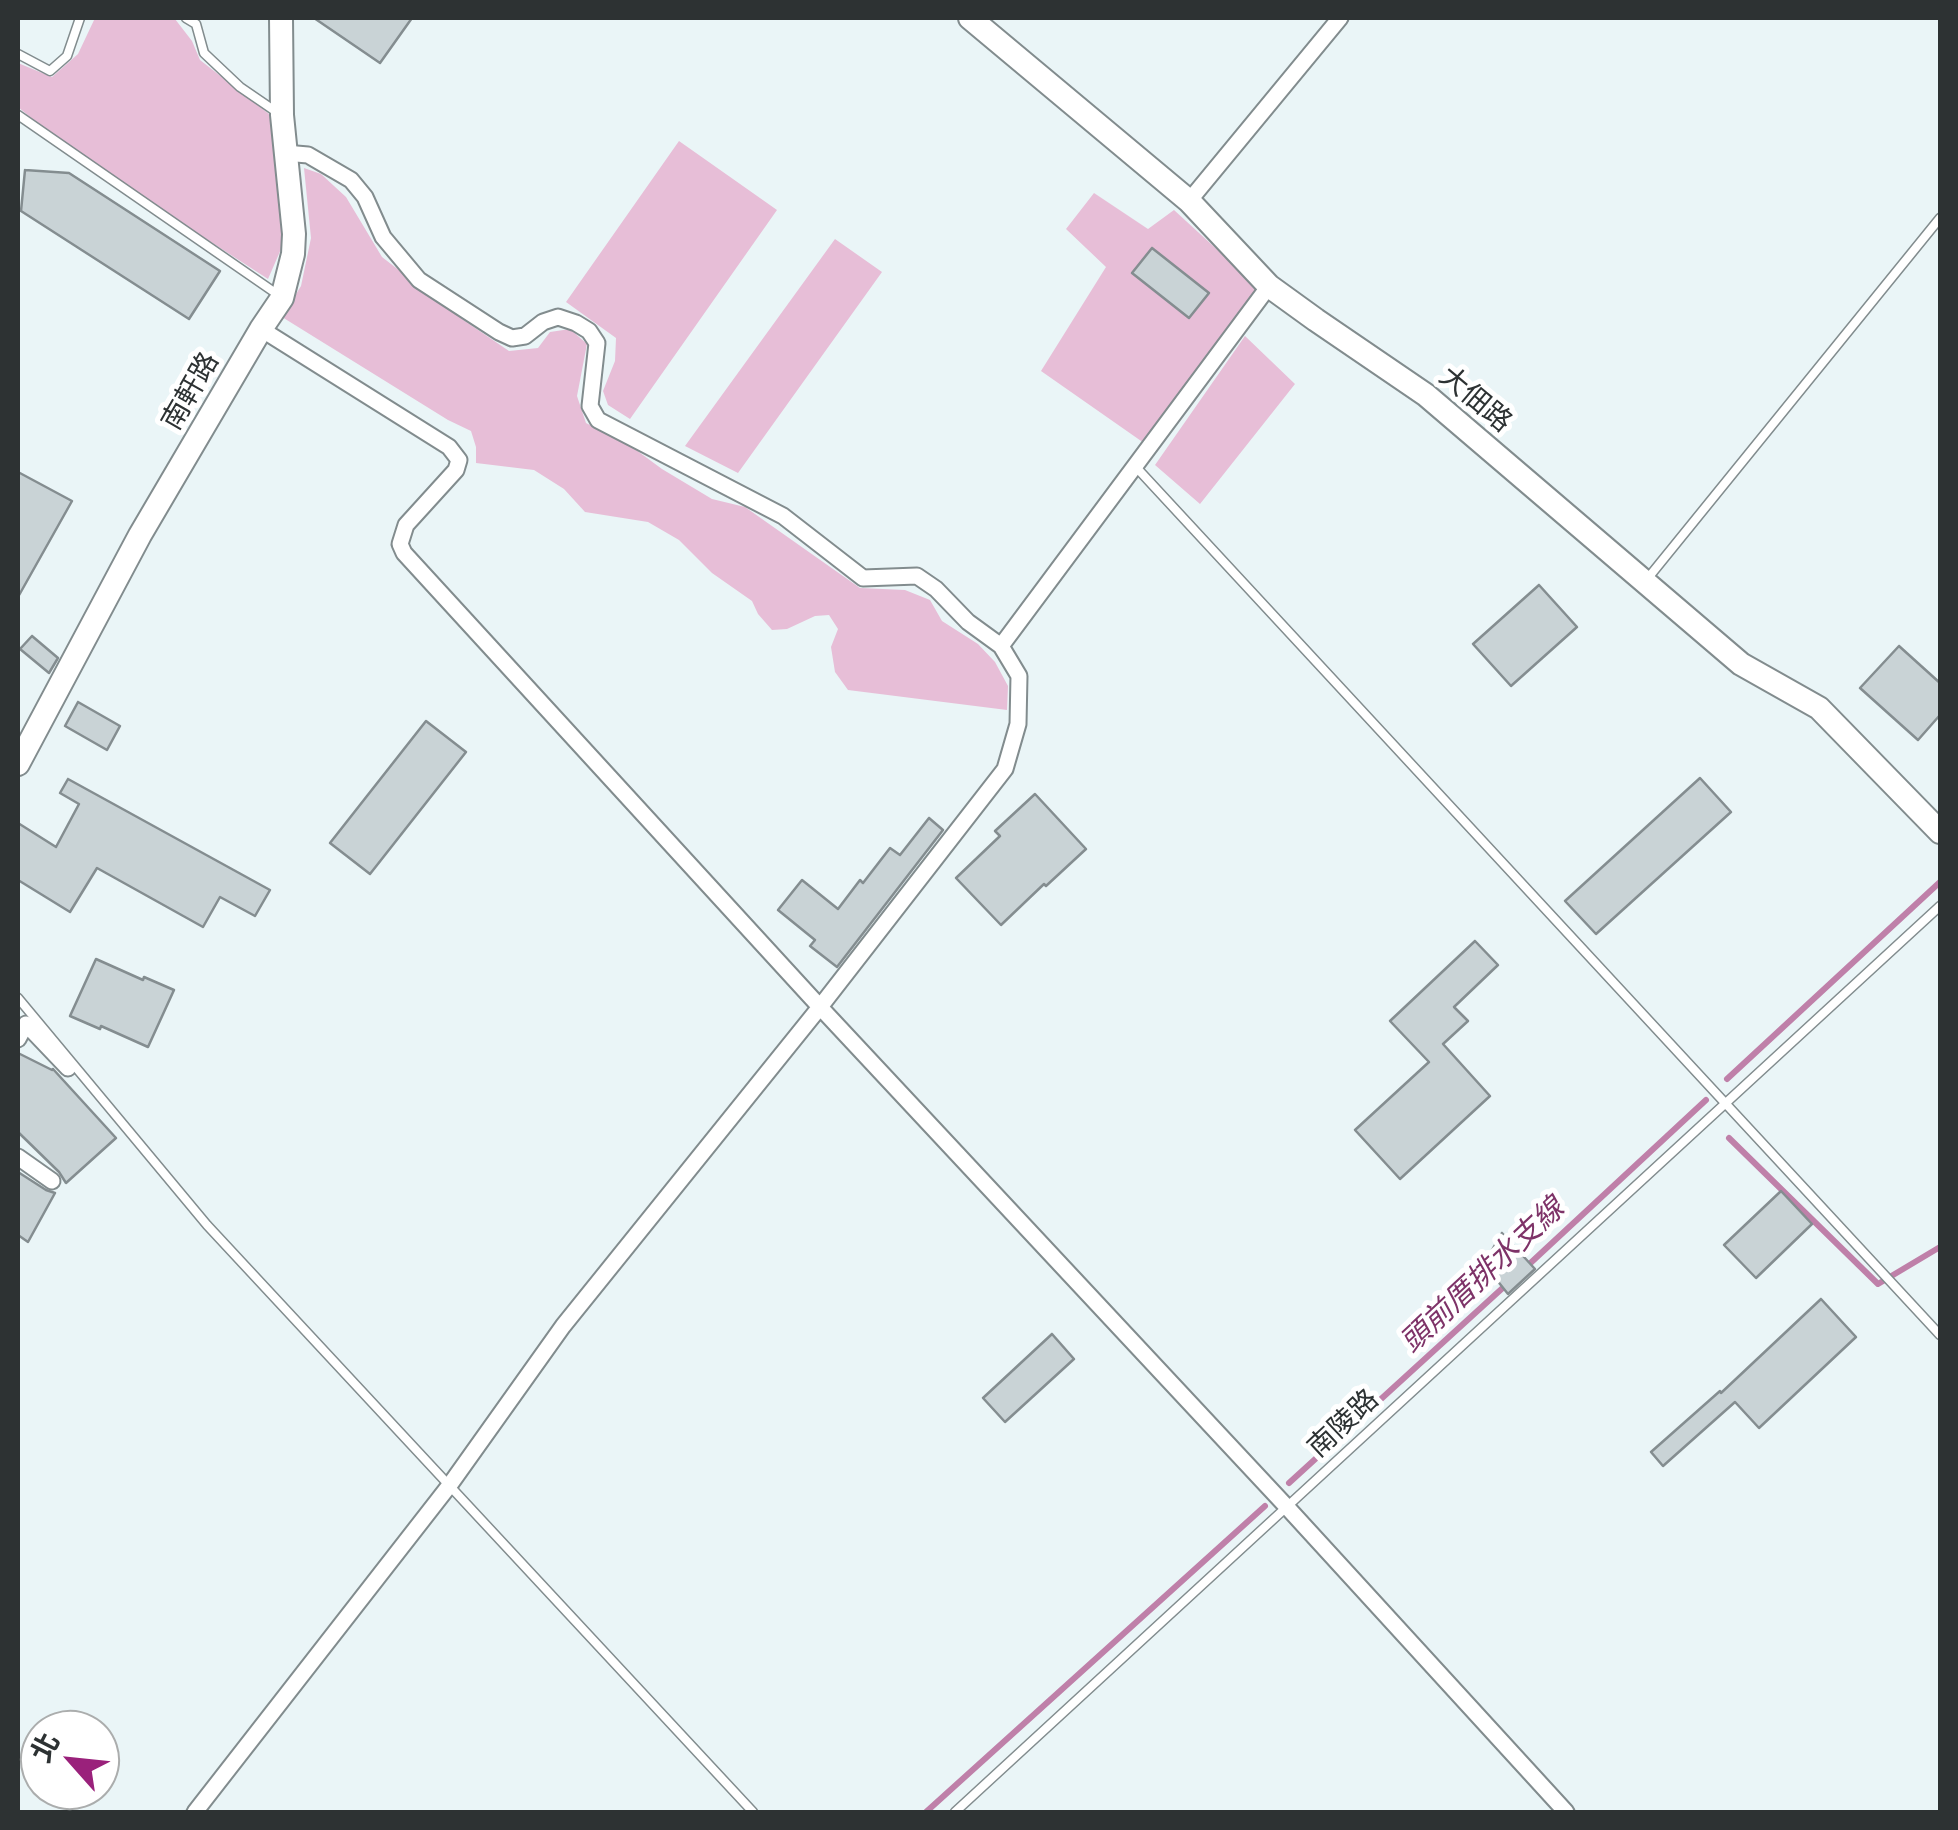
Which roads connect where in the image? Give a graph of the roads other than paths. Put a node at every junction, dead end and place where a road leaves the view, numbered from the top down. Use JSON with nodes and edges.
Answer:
{"nodes":[{"id":1,"x":80,"y":18,"type":"edge"},
{"id":2,"x":186,"y":18,"type":"edge"},
{"id":3,"x":280,"y":18,"type":"edge"},
{"id":4,"x":970,"y":18,"type":"edge"},
{"id":5,"x":1340,"y":18,"type":"edge"},
{"id":6,"x":18,"y":54,"type":"edge"},
{"id":7,"x":18,"y":115,"type":"edge"},
{"id":8,"x":282,"y":116,"type":"junction"},
{"id":9,"x":285,"y":153,"type":"junction"},
{"id":10,"x":1190,"y":201,"type":"junction"},
{"id":11,"x":1940,"y":218,"type":"edge"},
{"id":12,"x":1269,"y":286,"type":"junction"},
{"id":13,"x":282,"y":298,"type":"junction"},
{"id":14,"x":261,"y":329,"type":"junction"},
{"id":15,"x":1136,"y":466,"type":"junction"},
{"id":16,"x":1646,"y":582,"type":"junction"},
{"id":17,"x":1001,"y":646,"type":"junction"},
{"id":18,"x":18,"y":764,"type":"edge"},
{"id":19,"x":1940,"y":832,"type":"edge"},
{"id":20,"x":1940,"y":906,"type":"edge"},
{"id":21,"x":18,"y":998,"type":"edge"},
{"id":22,"x":820,"y":1007,"type":"junction"},
{"id":23,"x":18,"y":1039,"type":"edge"},
{"id":24,"x":68,"y":1068,"type":"dead end"},
{"id":25,"x":1725,"y":1104,"type":"junction"},
{"id":26,"x":18,"y":1157,"type":"edge"},
{"id":27,"x":52,"y":1182,"type":"dead end"},
{"id":28,"x":1940,"y":1335,"type":"edge"},
{"id":29,"x":449,"y":1486,"type":"junction"},
{"id":30,"x":1286,"y":1506,"type":"junction"},
{"id":31,"x":195,"y":1812,"type":"edge"},
{"id":32,"x":753,"y":1812,"type":"edge"},
{"id":33,"x":954,"y":1812,"type":"edge"},
{"id":34,"x":1566,"y":1812,"type":"edge"}],
"edges":[{"from":1,"to":6,"type":"lane"},
{"from":2,"to":8,"type":"lane"},
{"from":3,"to":8,"type":"street","name":"南軒路"},
{"from":4,"to":10,"type":"street","name":"大佃路"},
{"from":5,"to":10,"type":"street"},
{"from":7,"to":13,"type":"lane"},
{"from":8,"to":9,"type":"street","name":"南軒路"},
{"from":9,"to":13,"type":"street","name":"南軒路"},
{"from":9,"to":17,"type":"street"},
{"from":10,"to":12,"type":"street","name":"大佃路"},
{"from":11,"to":16,"type":"lane"},
{"from":12,"to":15,"type":"street"},
{"from":12,"to":16,"type":"street","name":"大佃路"},
{"from":13,"to":14,"type":"street","name":"南軒路"},
{"from":14,"to":18,"type":"street","name":"南軒路"},
{"from":14,"to":22,"type":"street"},
{"from":15,"to":17,"type":"street"},
{"from":15,"to":25,"type":"lane"},
{"from":16,"to":19,"type":"street","name":"大佃路"},
{"from":17,"to":22,"type":"street"},
{"from":20,"to":25,"type":"lane","name":"南陵路"},
{"from":21,"to":29,"type":"lane"},
{"from":22,"to":29,"type":"street"},
{"from":22,"to":30,"type":"street"},
{"from":23,"to":24,"type":"street"},
{"from":25,"to":28,"type":"lane"},
{"from":25,"to":30,"type":"lane","name":"南陵路"},
{"from":26,"to":27,"type":"street"},
{"from":29,"to":31,"type":"street"},
{"from":29,"to":32,"type":"lane"},
{"from":30,"to":33,"type":"lane","name":"南陵路"},
{"from":30,"to":34,"type":"street"}]}
